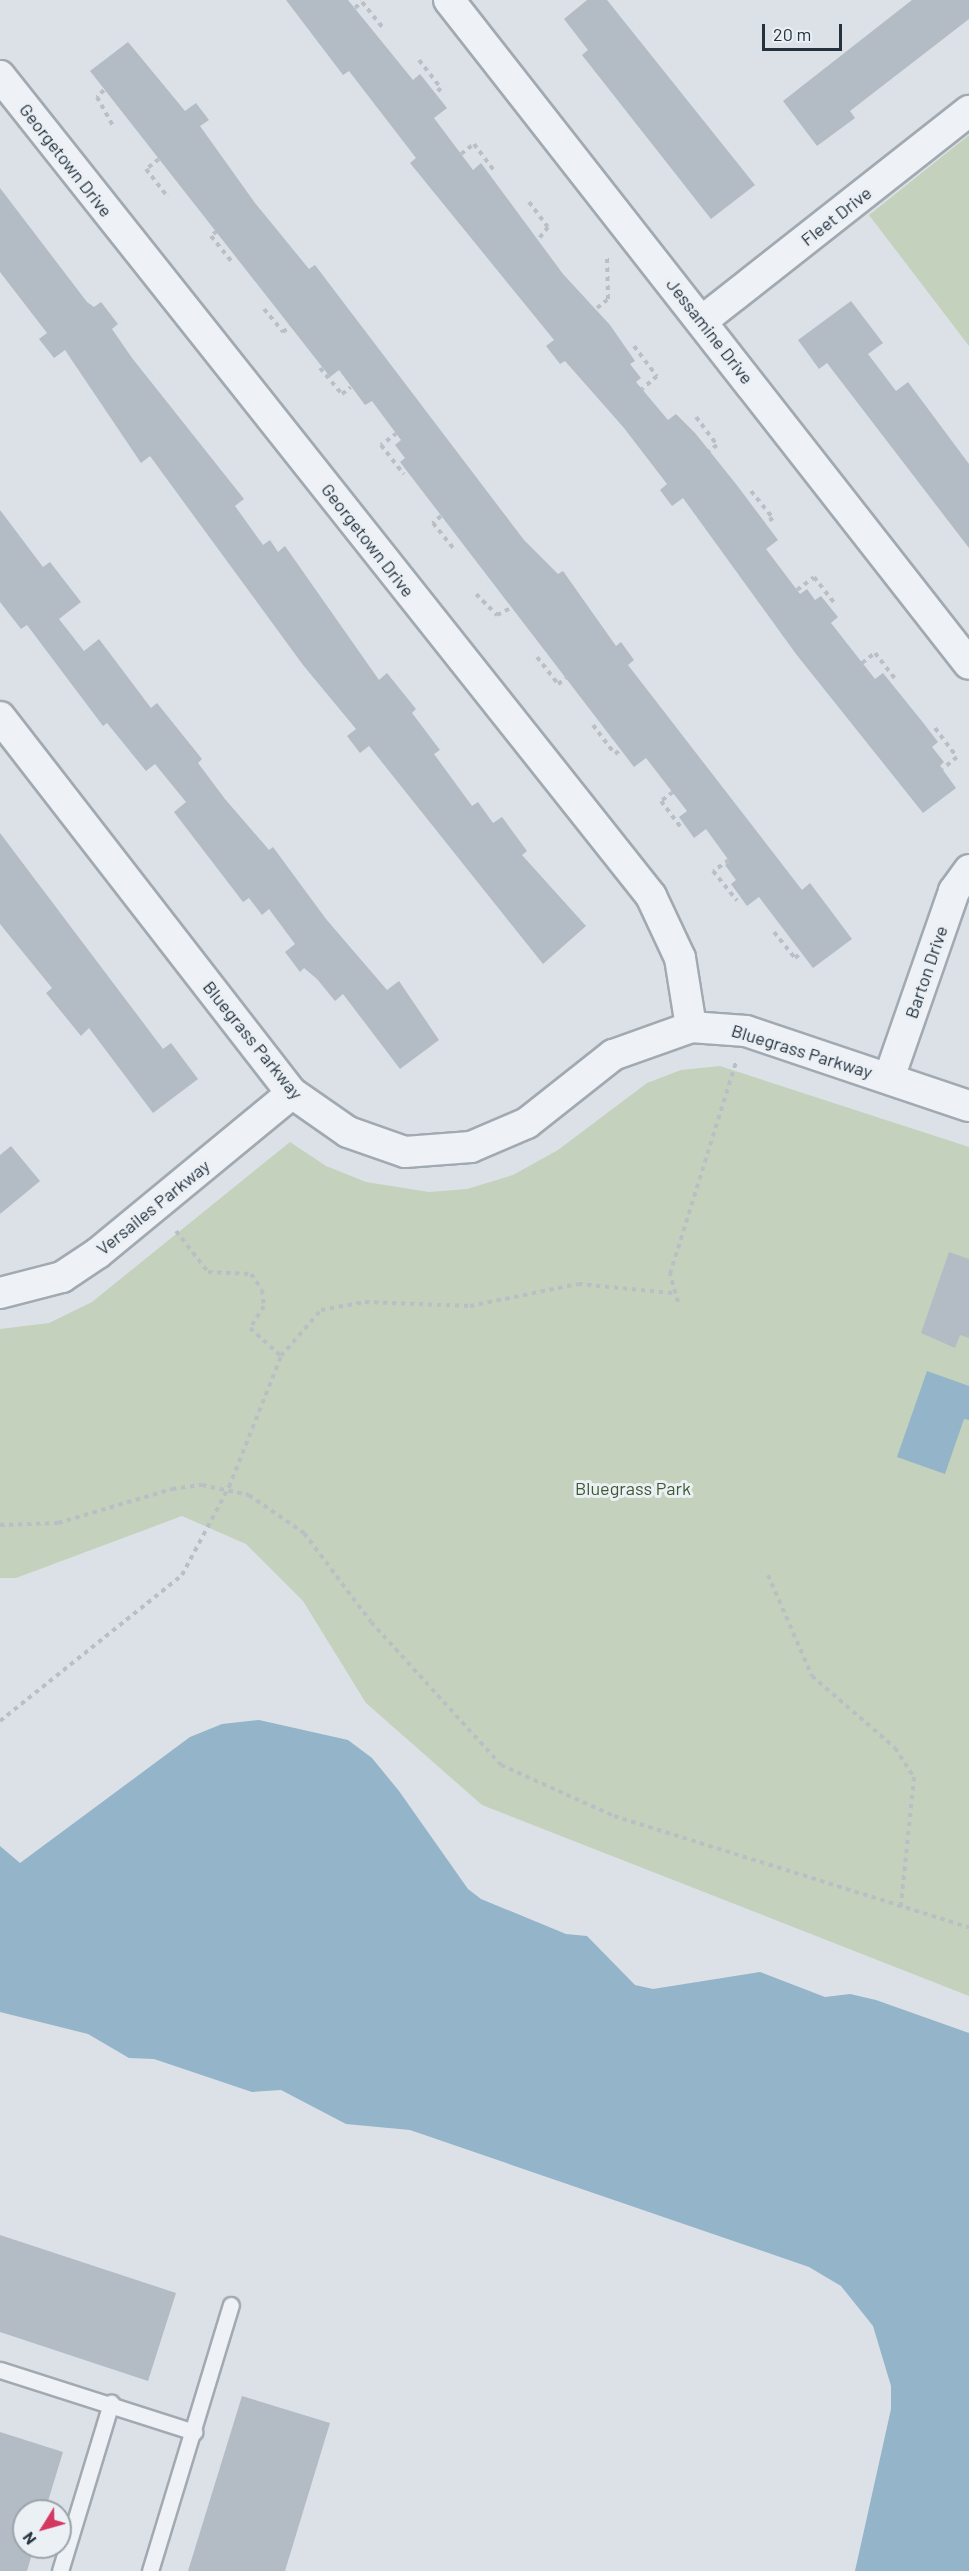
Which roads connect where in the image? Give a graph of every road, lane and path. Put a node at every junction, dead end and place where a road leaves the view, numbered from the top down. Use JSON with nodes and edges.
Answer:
{"nodes":[{"id":1,"x":460,"y":4,"type":"edge"},
{"id":2,"x":354,"y":8,"type":"dead end"},
{"id":3,"x":382,"y":27,"type":"dead end"},
{"id":4,"x":419,"y":60,"type":"dead end"},
{"id":5,"x":0,"y":76,"type":"edge"},
{"id":6,"x":104,"y":90,"type":"dead end"},
{"id":7,"x":435,"y":94,"type":"dead end"},
{"id":8,"x":969,"y":111,"type":"edge"},
{"id":9,"x":113,"y":126,"type":"dead end"},
{"id":10,"x":461,"y":154,"type":"dead end"},
{"id":11,"x":159,"y":159,"type":"dead end"},
{"id":12,"x":494,"y":171,"type":"dead end"},
{"id":13,"x":168,"y":197,"type":"dead end"},
{"id":14,"x":529,"y":202,"type":"dead end"},
{"id":15,"x":217,"y":231,"type":"dead end"},
{"id":16,"x":538,"y":240,"type":"dead end"},
{"id":17,"x":607,"y":258,"type":"dead end"},
{"id":18,"x":231,"y":261,"type":"dead end"},
{"id":19,"x":597,"y":308,"type":"dead end"},
{"id":20,"x":264,"y":309,"type":"dead end"},
{"id":21,"x":702,"y":321,"type":"junction"},
{"id":22,"x":290,"y":327,"type":"dead end"},
{"id":23,"x":634,"y":346,"type":"dead end"},
{"id":24,"x":320,"y":368,"type":"dead end"},
{"id":25,"x":351,"y":387,"type":"dead end"},
{"id":26,"x":642,"y":389,"type":"dead end"},
{"id":27,"x":696,"y":417,"type":"dead end"},
{"id":28,"x":397,"y":434,"type":"dead end"},
{"id":29,"x":709,"y":451,"type":"dead end"},
{"id":30,"x":404,"y":474,"type":"dead end"},
{"id":31,"x":752,"y":490,"type":"dead end"},
{"id":32,"x":441,"y":516,"type":"dead end"},
{"id":33,"x":765,"y":524,"type":"dead end"},
{"id":34,"x":454,"y":549,"type":"dead end"},
{"id":35,"x":797,"y":590,"type":"dead end"},
{"id":36,"x":476,"y":594,"type":"dead end"},
{"id":37,"x":835,"y":604,"type":"dead end"},
{"id":38,"x":513,"y":607,"type":"dead end"},
{"id":39,"x":537,"y":657,"type":"dead end"},
{"id":40,"x":862,"y":663,"type":"dead end"},
{"id":41,"x":969,"y":664,"type":"edge"},
{"id":42,"x":568,"y":676,"type":"dead end"},
{"id":43,"x":895,"y":679,"type":"dead end"},
{"id":44,"x":0,"y":717,"type":"edge"},
{"id":45,"x":593,"y":726,"type":"dead end"},
{"id":46,"x":935,"y":728,"type":"dead end"},
{"id":47,"x":621,"y":750,"type":"dead end"},
{"id":48,"x":942,"y":769,"type":"dead end"},
{"id":49,"x":673,"y":792,"type":"dead end"},
{"id":50,"x":683,"y":830,"type":"dead end"},
{"id":51,"x":729,"y":860,"type":"dead end"},
{"id":52,"x":969,"y":870,"type":"edge"},
{"id":53,"x":737,"y":901,"type":"dead end"},
{"id":54,"x":774,"y":932,"type":"dead end"},
{"id":55,"x":801,"y":953,"type":"dead end"},
{"id":56,"x":691,"y":1027,"type":"junction"},
{"id":57,"x":740,"y":1049,"type":"dead end"},
{"id":58,"x":889,"y":1078,"type":"junction"},
{"id":59,"x":292,"y":1093,"type":"junction"},
{"id":60,"x":969,"y":1106,"type":"edge"},
{"id":61,"x":176,"y":1231,"type":"dead end"},
{"id":62,"x":0,"y":1293,"type":"edge"},
{"id":63,"x":673,"y":1293,"type":"junction"},
{"id":64,"x":678,"y":1302,"type":"dead end"},
{"id":65,"x":281,"y":1356,"type":"junction"},
{"id":66,"x":229,"y":1487,"type":"junction"},
{"id":67,"x":0,"y":1525,"type":"edge"},
{"id":68,"x":768,"y":1575,"type":"dead end"},
{"id":69,"x":0,"y":1721,"type":"edge"},
{"id":70,"x":901,"y":1906,"type":"junction"},
{"id":71,"x":969,"y":1927,"type":"edge"},
{"id":72,"x":231,"y":2305,"type":"dead end"},
{"id":73,"x":0,"y":2370,"type":"edge"},
{"id":74,"x":111,"y":2403,"type":"junction"},
{"id":75,"x":194,"y":2432,"type":"junction"},
{"id":76,"x":60,"y":2571,"type":"edge"},
{"id":77,"x":150,"y":2571,"type":"edge"}],
"edges":[{"from":1,"to":21,"type":"street","name":"Jessamine Drive"},
{"from":2,"to":3,"type":"path"},
{"from":4,"to":7,"type":"path"},
{"from":5,"to":56,"type":"street","name":"Georgetown Drive"},
{"from":6,"to":9,"type":"path"},
{"from":8,"to":21,"type":"street","name":"Fleet Drive"},
{"from":10,"to":12,"type":"path"},
{"from":11,"to":13,"type":"path"},
{"from":14,"to":16,"type":"path"},
{"from":15,"to":18,"type":"path"},
{"from":17,"to":19,"type":"path"},
{"from":20,"to":22,"type":"path"},
{"from":21,"to":41,"type":"street","name":"Jessamine Drive"},
{"from":23,"to":26,"type":"path"},
{"from":24,"to":25,"type":"path"},
{"from":27,"to":29,"type":"path"},
{"from":28,"to":30,"type":"path"},
{"from":31,"to":33,"type":"path"},
{"from":32,"to":34,"type":"path"},
{"from":35,"to":37,"type":"path"},
{"from":36,"to":38,"type":"path"},
{"from":39,"to":42,"type":"path"},
{"from":40,"to":43,"type":"path"},
{"from":44,"to":59,"type":"street","name":"Bluegrass Parkway"},
{"from":45,"to":47,"type":"path"},
{"from":46,"to":48,"type":"path"},
{"from":49,"to":50,"type":"path"},
{"from":51,"to":53,"type":"path"},
{"from":52,"to":58,"type":"street","name":"Barton Drive"},
{"from":54,"to":55,"type":"path"},
{"from":56,"to":58,"type":"street","name":"Bluegrass Parkway"},
{"from":56,"to":59,"type":"street","name":"Bluegrass Parkway"},
{"from":57,"to":63,"type":"path"},
{"from":58,"to":60,"type":"street","name":"Bluegrass Parkway"},
{"from":59,"to":62,"type":"street","name":"Versailes Parkway"},
{"from":61,"to":65,"type":"path"},
{"from":63,"to":64,"type":"path"},
{"from":63,"to":65,"type":"path"},
{"from":65,"to":66,"type":"path"},
{"from":66,"to":67,"type":"path"},
{"from":66,"to":69,"type":"path"},
{"from":66,"to":70,"type":"path"},
{"from":68,"to":70,"type":"path"},
{"from":70,"to":71,"type":"path"},
{"from":72,"to":75,"type":"lane"},
{"from":73,"to":74,"type":"lane"},
{"from":74,"to":75,"type":"lane"},
{"from":74,"to":76,"type":"lane"},
{"from":75,"to":77,"type":"lane"}]}
